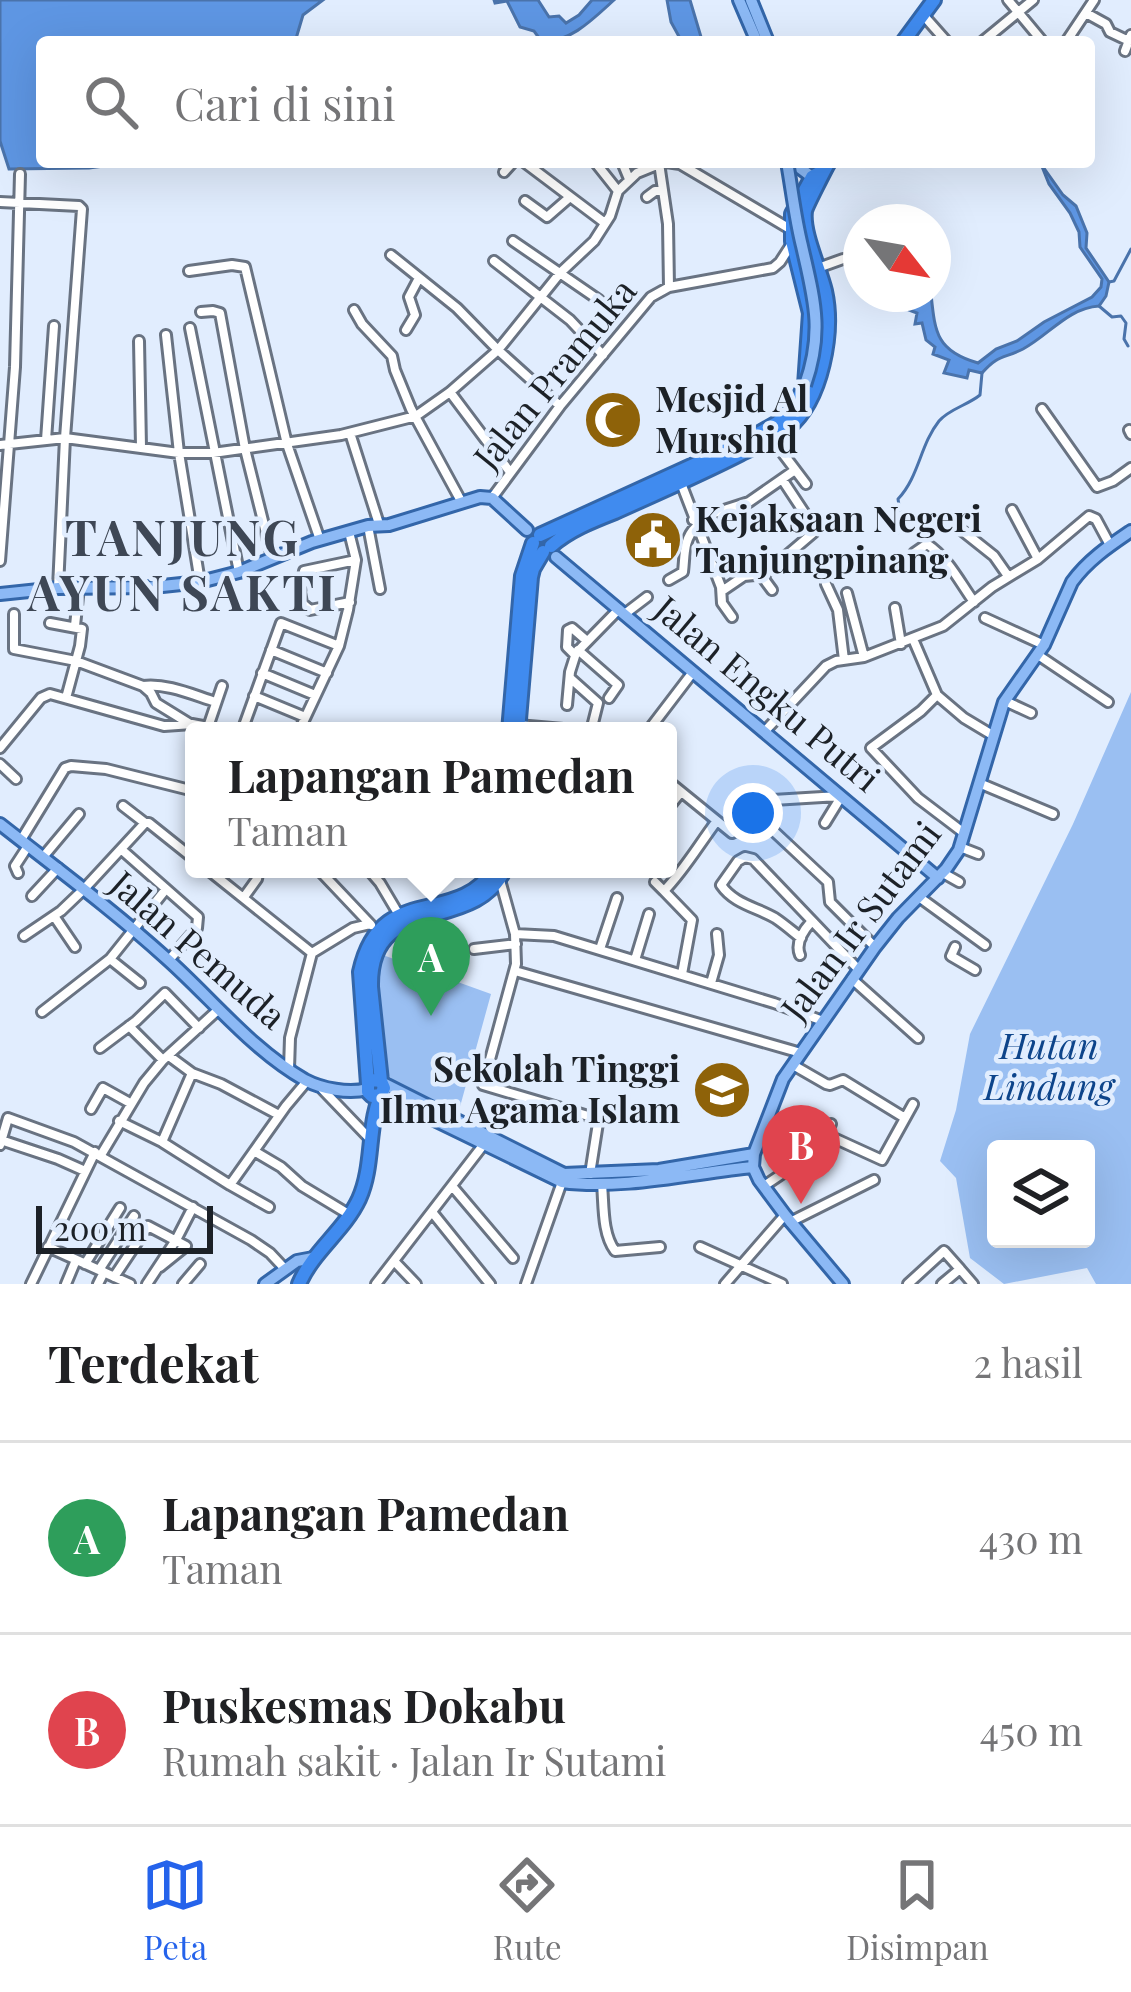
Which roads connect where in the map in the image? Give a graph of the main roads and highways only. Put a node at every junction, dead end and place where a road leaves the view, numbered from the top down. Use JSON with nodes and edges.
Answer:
{"nodes":[{"id":1,"x":739,"y":0,"type":"edge"},
{"id":2,"x":751,"y":0,"type":"edge"},
{"id":3,"x":934,"y":0,"type":"edge"},
{"id":4,"x":755,"y":36,"type":"edge"},
{"id":5,"x":766,"y":36,"type":"edge"},
{"id":6,"x":907,"y":36,"type":"edge"},
{"id":7,"x":791,"y":168,"type":"edge"},
{"id":8,"x":818,"y":176,"type":"edge"},
{"id":9,"x":804,"y":200,"type":"junction"},
{"id":10,"x":809,"y":385,"type":"junction"},
{"id":11,"x":727,"y":455,"type":"junction"},
{"id":12,"x":1131,"y":530,"type":"edge"},
{"id":13,"x":542,"y":544,"type":"junction"},
{"id":14,"x":0,"y":594,"type":"edge"},
{"id":15,"x":516,"y":722,"type":"edge"},
{"id":16,"x":0,"y":824,"type":"edge"},
{"id":17,"x":940,"y":875,"type":"junction"},
{"id":18,"x":497,"y":878,"type":"edge"},
{"id":19,"x":425,"y":912,"type":"junction"},
{"id":20,"x":376,"y":1088,"type":"junction"},
{"id":21,"x":753,"y":1161,"type":"junction"},
{"id":22,"x":555,"y":1177,"type":"junction"},
{"id":23,"x":313,"y":1258,"type":"junction"},
{"id":24,"x":265,"y":1284,"type":"edge"},
{"id":25,"x":299,"y":1284,"type":"edge"},
{"id":26,"x":843,"y":1284,"type":"edge"}],
"edges":[{"from":1,"to":4,"type":"main road"},
{"from":2,"to":5,"type":"main road"},
{"from":3,"to":6,"type":"highway"},
{"from":7,"to":10,"type":"main road","bridge":true},
{"from":8,"to":9,"type":"highway"},
{"from":9,"to":10,"type":"highway"},
{"from":9,"to":10,"type":"highway"},
{"from":10,"to":11,"type":"highway"},
{"from":10,"to":11,"type":"highway"},
{"from":11,"to":13,"type":"highway"},
{"from":11,"to":13,"type":"highway"},
{"from":12,"to":17,"type":"main road","name":"Jalan Ir Sutami"},
{"from":13,"to":14,"type":"main road","name":"Jalan Pramuka"},
{"from":13,"to":15,"type":"highway"},
{"from":13,"to":17,"type":"main road","name":"Jalan Engku Putri"},
{"from":16,"to":20,"type":"main road","name":"Jalan Pemuda"},
{"from":17,"to":21,"type":"main road","name":"Jalan Ir Sutami"},
{"from":18,"to":19,"type":"highway"},
{"from":19,"to":20,"type":"highway"},
{"from":19,"to":20,"type":"highway"},
{"from":20,"to":22,"type":"main road"},
{"from":20,"to":22,"type":"main road"},
{"from":20,"to":23,"type":"highway"},
{"from":21,"to":22,"type":"main road"},
{"from":21,"to":22,"type":"main road"},
{"from":21,"to":26,"type":"main road"},
{"from":23,"to":24,"type":"main road"},
{"from":23,"to":25,"type":"highway"}]}
